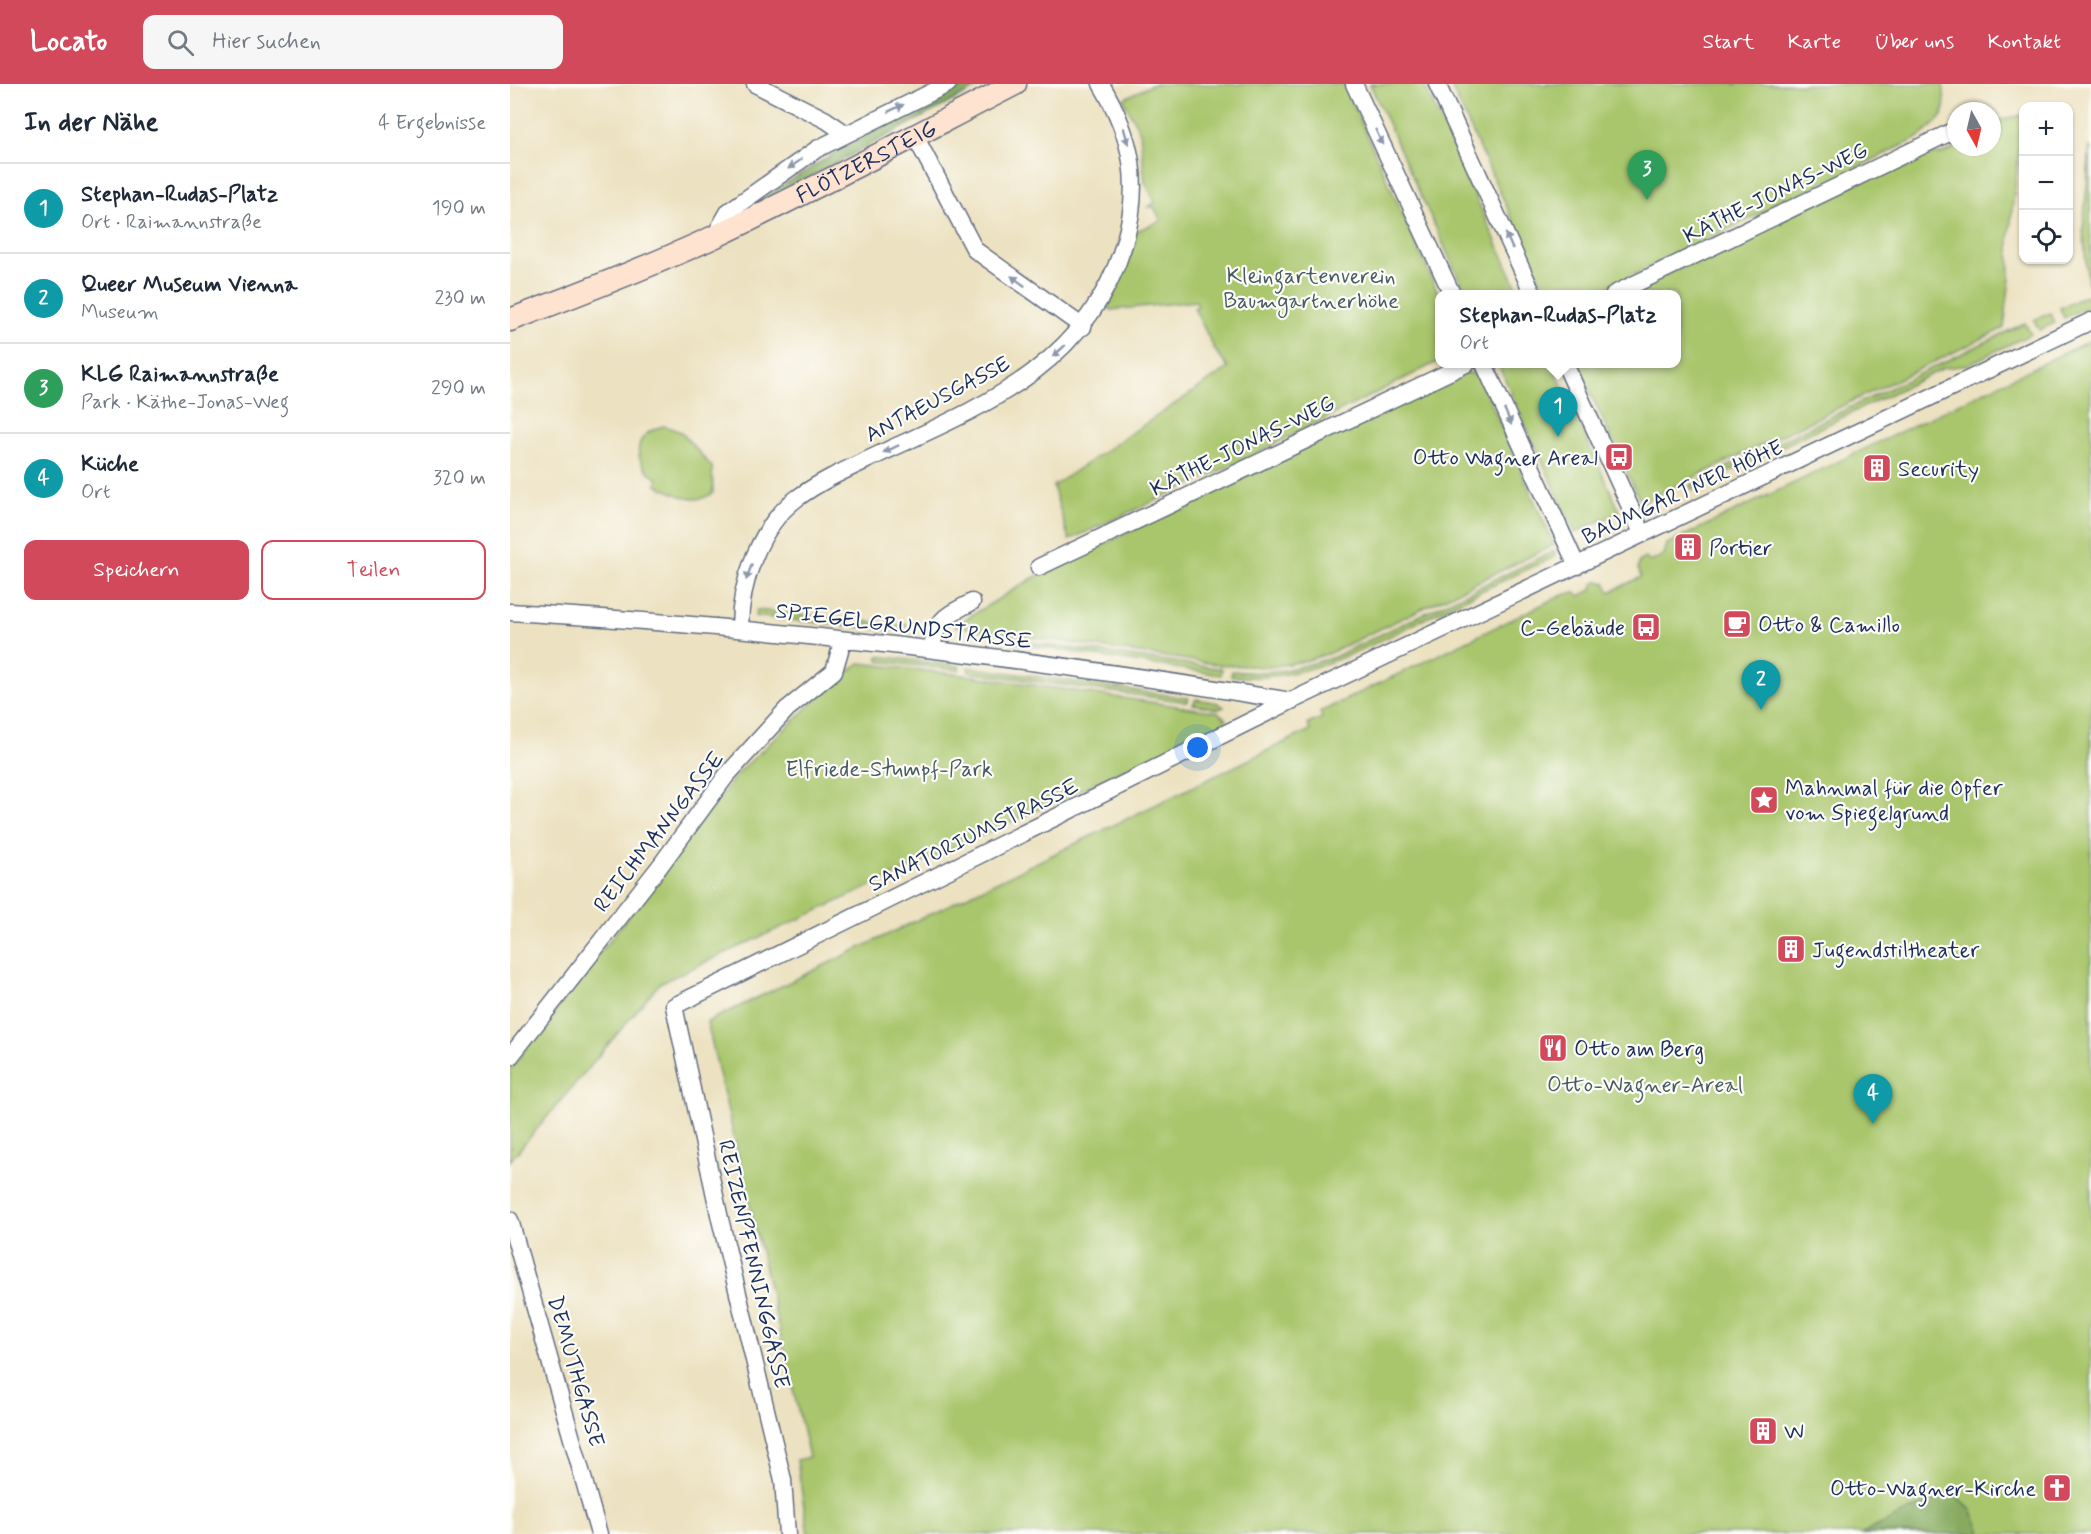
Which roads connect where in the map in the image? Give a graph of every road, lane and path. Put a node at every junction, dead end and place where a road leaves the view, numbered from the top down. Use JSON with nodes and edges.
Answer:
{"nodes":[{"id":1,"x":755,"y":84,"type":"edge"},
{"id":2,"x":948,"y":84,"type":"edge"},
{"id":3,"x":1016,"y":84,"type":"edge"},
{"id":4,"x":1101,"y":84,"type":"edge"},
{"id":5,"x":1354,"y":84,"type":"edge"},
{"id":6,"x":1437,"y":84,"type":"edge"},
{"id":7,"x":844,"y":133,"type":"junction"},
{"id":8,"x":1947,"y":134,"type":"edge"},
{"id":9,"x":915,"y":136,"type":"junction"},
{"id":10,"x":714,"y":237,"type":"junction"},
{"id":11,"x":1450,"y":290,"type":"edge"},
{"id":12,"x":1531,"y":290,"type":"edge"},
{"id":13,"x":1622,"y":290,"type":"edge"},
{"id":14,"x":510,"y":320,"type":"edge"},
{"id":15,"x":2091,"y":321,"type":"edge"},
{"id":16,"x":1083,"y":327,"type":"junction"},
{"id":17,"x":1456,"y":368,"type":"edge"},
{"id":18,"x":1486,"y":368,"type":"edge"},
{"id":19,"x":1567,"y":368,"type":"edge"},
{"id":20,"x":1642,"y":533,"type":"junction"},
{"id":21,"x":1576,"y":566,"type":"junction"},
{"id":22,"x":1038,"y":567,"type":"dead end"},
{"id":23,"x":972,"y":602,"type":"dead end"},
{"id":24,"x":510,"y":612,"type":"edge"},
{"id":25,"x":740,"y":628,"type":"junction"},
{"id":26,"x":843,"y":640,"type":"junction"},
{"id":27,"x":933,"y":648,"type":"junction"},
{"id":28,"x":1291,"y":701,"type":"junction"},
{"id":29,"x":674,"y":1006,"type":"joint"},
{"id":30,"x":510,"y":1057,"type":"edge"},
{"id":31,"x":510,"y":1220,"type":"edge"},
{"id":32,"x":599,"y":1534,"type":"edge"},
{"id":33,"x":787,"y":1534,"type":"edge"}],
"edges":[{"from":1,"to":7,"type":"street"},
{"from":7,"to":2,"type":"street","name":"FLÖTZERSTEIG","one_way":true},
{"from":3,"to":9,"type":"main road","name":"FLÖTZERSTEIG"},
{"from":4,"to":16,"type":"street","name":"ANTAEUSGASSE","one_way":true},
{"from":5,"to":11,"type":"street","one_way":true},
{"from":12,"to":6,"type":"street","one_way":true},
{"from":7,"to":10,"type":"street","name":"FLÖTZERSTEIG","one_way":true},
{"from":8,"to":13,"type":"street","name":"KÄTHE-JONAS-WEG"},
{"from":9,"to":10,"type":"main road","name":"FLÖTZERSTEIG"},
{"from":16,"to":9,"type":"street","one_way":true},
{"from":10,"to":14,"type":"main road","name":"FLÖTZERSTEIG"},
{"from":15,"to":20,"type":"street","name":"BAUMGARTNER HÖHE"},
{"from":16,"to":25,"type":"street","name":"ANTAEUSGASSE","one_way":true},
{"from":17,"to":22,"type":"street","name":"KÄTHE-JONAS-WEG"},
{"from":18,"to":21,"type":"street","one_way":true},
{"from":19,"to":20,"type":"street"},
{"from":20,"to":21,"type":"street","name":"BAUMGARTNER HÖHE"},
{"from":21,"to":28,"type":"street","name":"BAUMGARTNER HÖHE"},
{"from":23,"to":27,"type":"street"},
{"from":24,"to":25,"type":"street","name":"SPIEGELGRUNDSTRASSE"},
{"from":25,"to":26,"type":"street","name":"SPIEGELGRUNDSTRASSE"},
{"from":26,"to":27,"type":"street","name":"SPIEGELGRUNDSTRASSE"},
{"from":26,"to":30,"type":"street","name":"REICHMANNGASSE"},
{"from":27,"to":28,"type":"street","name":"SPIEGELGRUNDSTRASSE"},
{"from":28,"to":29,"type":"street","name":"SANATORIUMSTRASSE"},
{"from":29,"to":33,"type":"street","name":"REIZENPFENNINGGASSE"},
{"from":31,"to":32,"type":"street","name":"DEMUTHGASSE"}]}
